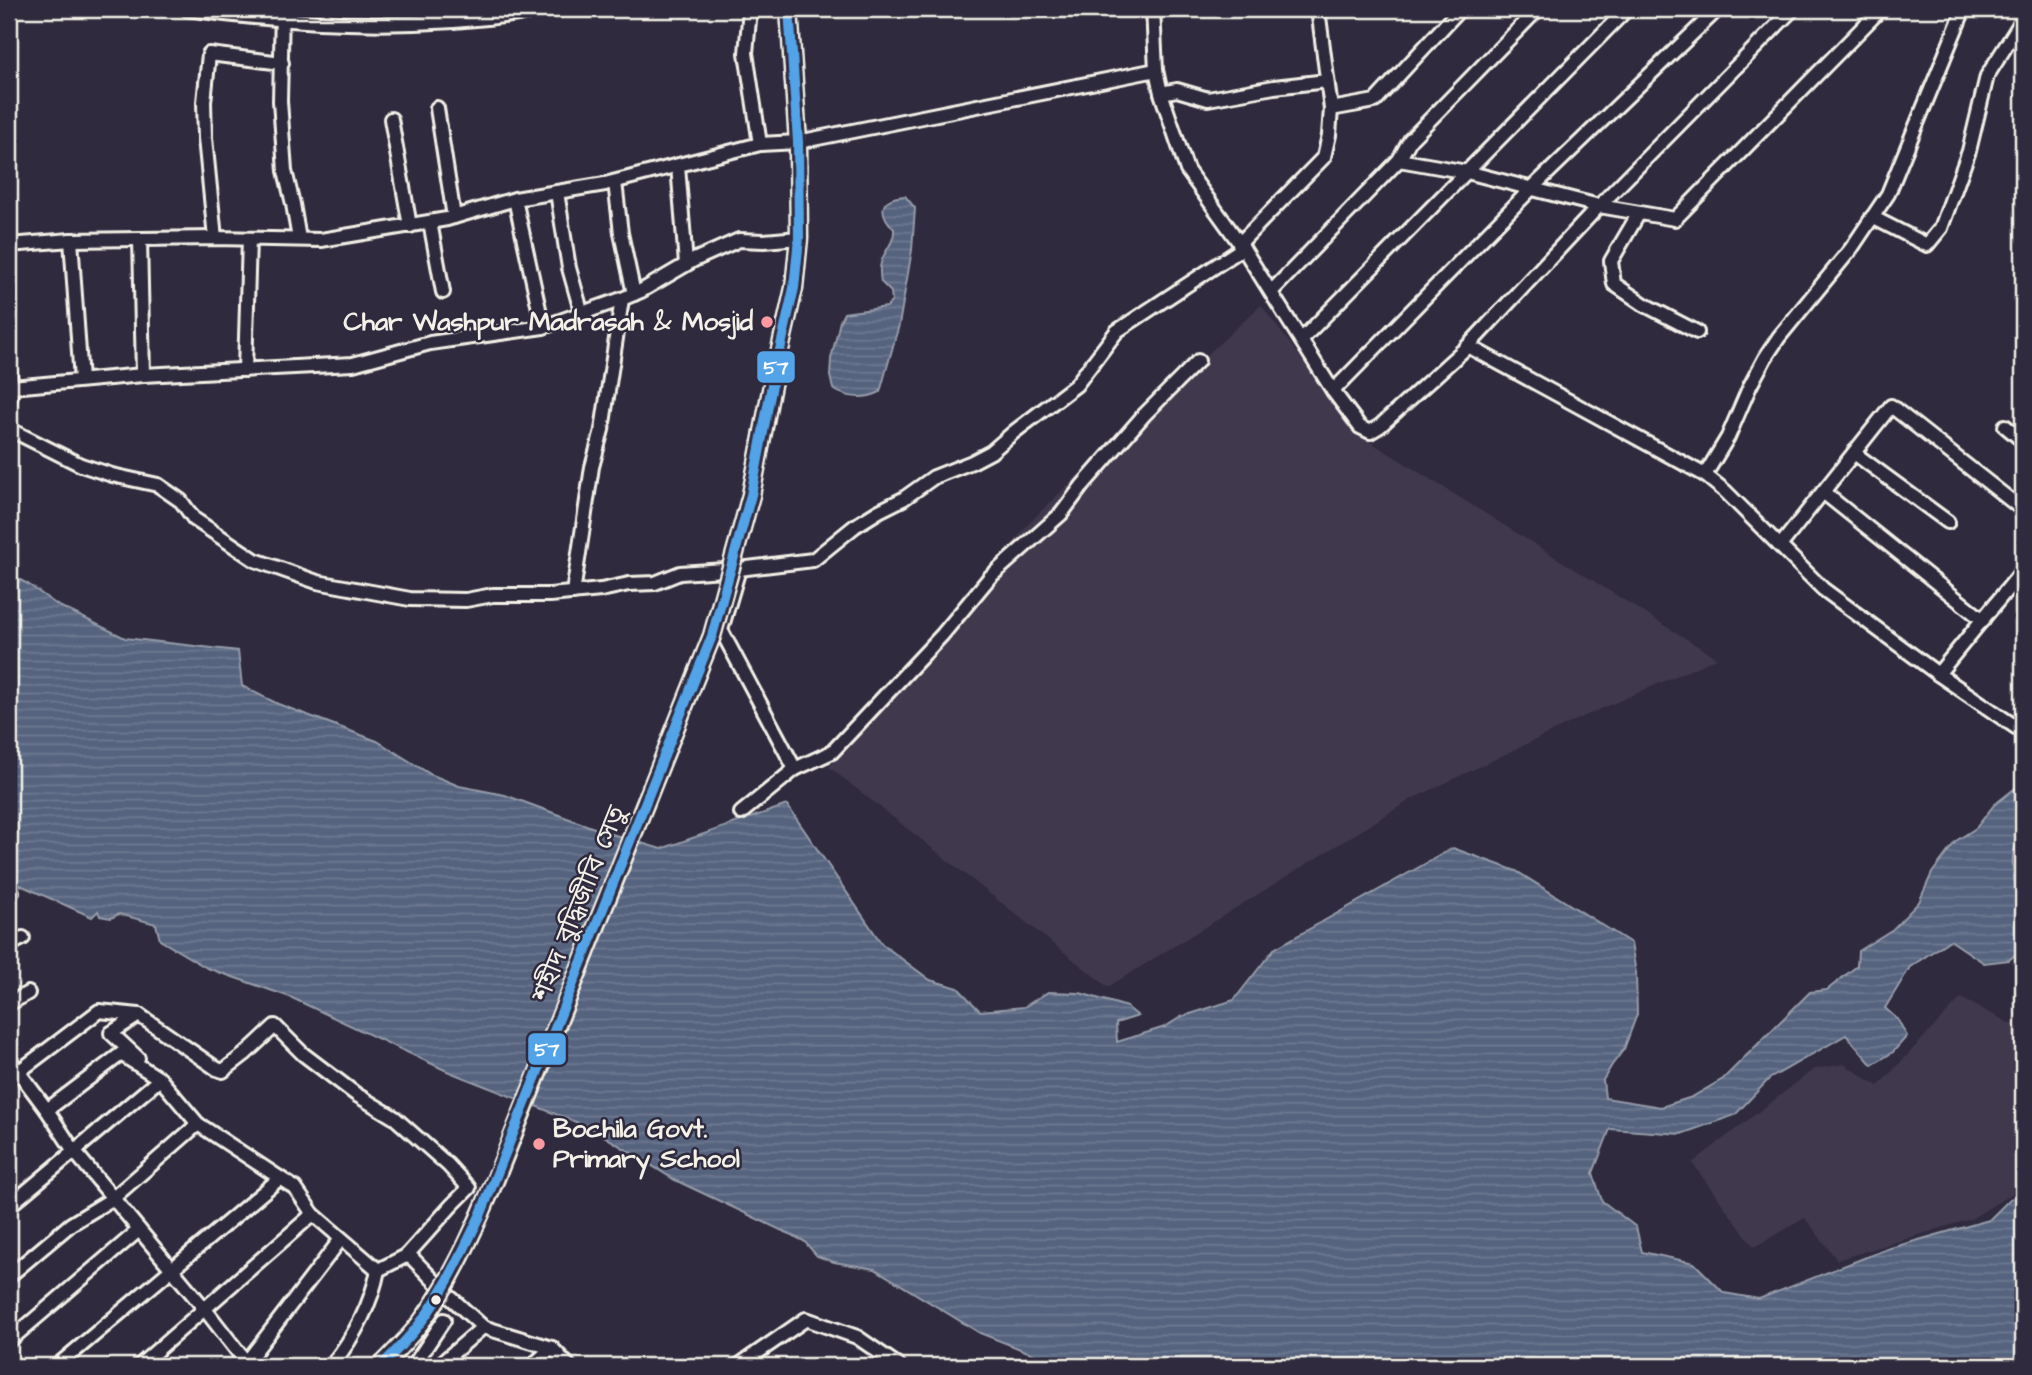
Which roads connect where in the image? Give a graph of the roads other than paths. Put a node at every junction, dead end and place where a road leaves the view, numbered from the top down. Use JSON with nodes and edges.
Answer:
{"nodes":[{"id":1,"x":187,"y":9,"type":"edge"},
{"id":2,"x":542,"y":9,"type":"edge"},
{"id":3,"x":750,"y":9,"type":"edge"},
{"id":4,"x":789,"y":9,"type":"edge"},
{"id":5,"x":1153,"y":9,"type":"edge"},
{"id":6,"x":1318,"y":9,"type":"edge"},
{"id":7,"x":1460,"y":9,"type":"edge"},
{"id":8,"x":1538,"y":9,"type":"edge"},
{"id":9,"x":1627,"y":9,"type":"edge"},
{"id":10,"x":1718,"y":9,"type":"edge"},
{"id":11,"x":1793,"y":9,"type":"edge"},
{"id":12,"x":1881,"y":9,"type":"edge"},
{"id":13,"x":1964,"y":9,"type":"edge"},
{"id":14,"x":281,"y":14,"type":"edge"},
{"id":15,"x":440,"y":15,"type":"edge"},
{"id":16,"x":2023,"y":19,"type":"edge"},
{"id":17,"x":282,"y":63,"type":"junction"},
{"id":18,"x":1156,"y":70,"type":"junction"},
{"id":19,"x":1327,"y":81,"type":"junction"},
{"id":20,"x":1161,"y":93,"type":"junction"},
{"id":21,"x":437,"y":108,"type":"dead end"},
{"id":22,"x":1331,"y":109,"type":"junction"},
{"id":23,"x":391,"y":119,"type":"dead end"},
{"id":24,"x":798,"y":142,"type":"junction"},
{"id":25,"x":760,"y":144,"type":"junction"},
{"id":26,"x":1399,"y":160,"type":"junction"},
{"id":27,"x":678,"y":166,"type":"junction"},
{"id":28,"x":1467,"y":172,"type":"junction"},
{"id":29,"x":615,"y":182,"type":"junction"},
{"id":30,"x":1531,"y":189,"type":"junction"},
{"id":31,"x":557,"y":192,"type":"junction"},
{"id":32,"x":515,"y":199,"type":"junction"},
{"id":33,"x":1599,"y":206,"type":"junction"},
{"id":34,"x":1639,"y":213,"type":"junction"},
{"id":35,"x":454,"y":217,"type":"junction"},
{"id":36,"x":1872,"y":217,"type":"junction"},
{"id":37,"x":430,"y":222,"type":"junction"},
{"id":38,"x":410,"y":226,"type":"junction"},
{"id":39,"x":215,"y":238,"type":"junction"},
{"id":40,"x":799,"y":238,"type":"junction"},
{"id":41,"x":140,"y":239,"type":"junction"},
{"id":42,"x":249,"y":239,"type":"junction"},
{"id":43,"x":299,"y":239,"type":"junction"},
{"id":44,"x":71,"y":240,"type":"junction"},
{"id":45,"x":9,"y":245,"type":"edge"},
{"id":46,"x":1241,"y":246,"type":"junction"},
{"id":47,"x":686,"y":264,"type":"junction"},
{"id":48,"x":443,"y":292,"type":"dead end"},
{"id":49,"x":1271,"y":292,"type":"junction"},
{"id":50,"x":628,"y":296,"type":"junction"},
{"id":51,"x":582,"y":314,"type":"junction"},
{"id":52,"x":543,"y":327,"type":"junction"},
{"id":53,"x":1697,"y":332,"type":"dead end"},
{"id":54,"x":1301,"y":340,"type":"junction"},
{"id":55,"x":1468,"y":346,"type":"junction"},
{"id":56,"x":1198,"y":361,"type":"dead end"},
{"id":57,"x":245,"y":370,"type":"junction"},
{"id":58,"x":9,"y":371,"type":"edge"},
{"id":59,"x":143,"y":374,"type":"junction"},
{"id":60,"x":82,"y":380,"type":"junction"},
{"id":61,"x":12,"y":387,"type":"junction"},
{"id":62,"x":1332,"y":391,"type":"junction"},
{"id":63,"x":9,"y":403,"type":"edge"},
{"id":64,"x":2005,"y":426,"type":"dead end"},
{"id":65,"x":9,"y":429,"type":"edge"},
{"id":66,"x":2023,"y":441,"type":"edge"},
{"id":67,"x":1854,"y":453,"type":"junction"},
{"id":68,"x":1705,"y":475,"type":"junction"},
{"id":69,"x":1823,"y":492,"type":"junction"},
{"id":70,"x":2023,"y":510,"type":"edge"},
{"id":71,"x":1948,"y":523,"type":"dead end"},
{"id":72,"x":1780,"y":546,"type":"junction"},
{"id":73,"x":740,"y":569,"type":"junction"},
{"id":74,"x":2022,"y":575,"type":"edge"},
{"id":75,"x":573,"y":593,"type":"junction"},
{"id":76,"x":1983,"y":620,"type":"junction"},
{"id":77,"x":1938,"y":674,"type":"junction"},
{"id":78,"x":2023,"y":732,"type":"edge"},
{"id":79,"x":795,"y":769,"type":"junction"},
{"id":80,"x":741,"y":813,"type":"dead end"},
{"id":81,"x":23,"y":938,"type":"dead end"},
{"id":82,"x":9,"y":945,"type":"edge"},
{"id":83,"x":28,"y":993,"type":"dead end"},
{"id":84,"x":9,"y":1004,"type":"edge"},
{"id":85,"x":139,"y":1015,"type":"junction"},
{"id":86,"x":9,"y":1059,"type":"edge"},
{"id":87,"x":138,"y":1063,"type":"junction"},
{"id":88,"x":13,"y":1075,"type":"edge"},
{"id":89,"x":160,"y":1079,"type":"junction"},
{"id":90,"x":47,"y":1110,"type":"junction"},
{"id":91,"x":198,"y":1124,"type":"junction"},
{"id":92,"x":74,"y":1151,"type":"junction"},
{"id":93,"x":279,"y":1179,"type":"junction"},
{"id":94,"x":112,"y":1199,"type":"junction"},
{"id":95,"x":9,"y":1206,"type":"edge"},
{"id":96,"x":313,"y":1214,"type":"junction"},
{"id":97,"x":139,"y":1230,"type":"junction"},
{"id":98,"x":341,"y":1239,"type":"junction"},
{"id":99,"x":406,"y":1256,"type":"junction"},
{"id":100,"x":172,"y":1269,"type":"junction"},
{"id":101,"x":378,"y":1270,"type":"junction"},
{"id":102,"x":9,"y":1276,"type":"edge"},
{"id":103,"x":442,"y":1289,"type":"junction"},
{"id":104,"x":204,"y":1308,"type":"junction"},
{"id":105,"x":444,"y":1320,"type":"dead end"},
{"id":106,"x":483,"y":1327,"type":"junction"},
{"id":107,"x":9,"y":1341,"type":"edge"},
{"id":108,"x":552,"y":1348,"type":"junction"},
{"id":109,"x":248,"y":1364,"type":"edge"},
{"id":110,"x":416,"y":1365,"type":"edge"},
{"id":111,"x":57,"y":1366,"type":"edge"},
{"id":112,"x":139,"y":1366,"type":"edge"},
{"id":113,"x":331,"y":1366,"type":"edge"},
{"id":114,"x":381,"y":1366,"type":"edge"},
{"id":115,"x":438,"y":1366,"type":"edge"},
{"id":116,"x":532,"y":1366,"type":"edge"},
{"id":117,"x":569,"y":1366,"type":"edge"},
{"id":118,"x":738,"y":1366,"type":"edge"},
{"id":119,"x":899,"y":1366,"type":"edge"}],
"edges":[{"from":1,"to":14,"type":"street"},
{"from":2,"to":15,"type":"street"},
{"from":3,"to":25,"type":"street"},
{"from":4,"to":24,"type":"main road","name":"শহীদ বুদ্ধিজীবি সেতু"},
{"from":5,"to":18,"type":"street"},
{"from":6,"to":19,"type":"street"},
{"from":7,"to":22,"type":"street"},
{"from":8,"to":26,"type":"street"},
{"from":9,"to":28,"type":"street"},
{"from":10,"to":30,"type":"street"},
{"from":11,"to":33,"type":"street"},
{"from":12,"to":34,"type":"street"},
{"from":13,"to":36,"type":"street"},
{"from":14,"to":15,"type":"street"},
{"from":14,"to":17,"type":"street"},
{"from":16,"to":36,"type":"street"},
{"from":17,"to":39,"type":"street"},
{"from":17,"to":43,"type":"street"},
{"from":18,"to":20,"type":"street"},
{"from":18,"to":24,"type":"street"},
{"from":19,"to":20,"type":"street"},
{"from":19,"to":22,"type":"street"},
{"from":20,"to":46,"type":"street"},
{"from":21,"to":35,"type":"street"},
{"from":22,"to":46,"type":"street"},
{"from":23,"to":38,"type":"street"},
{"from":24,"to":25,"type":"street"},
{"from":24,"to":40,"type":"main road","name":"শহীদ বুদ্ধিজীবি সেতু"},
{"from":25,"to":27,"type":"street"},
{"from":26,"to":28,"type":"street"},
{"from":26,"to":49,"type":"street"},
{"from":27,"to":29,"type":"street"},
{"from":27,"to":47,"type":"street"},
{"from":28,"to":30,"type":"street"},
{"from":28,"to":54,"type":"street"},
{"from":29,"to":31,"type":"street"},
{"from":29,"to":50,"type":"street"},
{"from":30,"to":33,"type":"street"},
{"from":30,"to":62,"type":"street"},
{"from":31,"to":32,"type":"street"},
{"from":31,"to":51,"type":"street"},
{"from":32,"to":35,"type":"street"},
{"from":32,"to":52,"type":"street"},
{"from":33,"to":34,"type":"street"},
{"from":33,"to":55,"type":"street"},
{"from":34,"to":53,"type":"street"},
{"from":35,"to":37,"type":"street"},
{"from":36,"to":68,"type":"street"},
{"from":37,"to":38,"type":"street"},
{"from":37,"to":48,"type":"street"},
{"from":38,"to":43,"type":"street"},
{"from":39,"to":41,"type":"street"},
{"from":39,"to":42,"type":"street"},
{"from":40,"to":47,"type":"street"},
{"from":40,"to":103,"type":"main road","name":"শহীদ বুদ্ধিজীবি সেতু","bridge":true},
{"from":41,"to":44,"type":"street"},
{"from":41,"to":59,"type":"street"},
{"from":42,"to":43,"type":"street"},
{"from":42,"to":57,"type":"street"},
{"from":44,"to":45,"type":"street"},
{"from":44,"to":60,"type":"street"},
{"from":46,"to":49,"type":"street"},
{"from":46,"to":73,"type":"street"},
{"from":47,"to":50,"type":"street"},
{"from":49,"to":54,"type":"street"},
{"from":50,"to":51,"type":"street"},
{"from":50,"to":75,"type":"street"},
{"from":51,"to":52,"type":"street"},
{"from":52,"to":57,"type":"street"},
{"from":54,"to":62,"type":"street"},
{"from":55,"to":62,"type":"street"},
{"from":55,"to":68,"type":"street"},
{"from":56,"to":79,"type":"street"},
{"from":57,"to":59,"type":"street"},
{"from":58,"to":61,"type":"street"},
{"from":59,"to":60,"type":"street"},
{"from":60,"to":61,"type":"street"},
{"from":61,"to":63,"type":"street"},
{"from":64,"to":66,"type":"street"},
{"from":65,"to":75,"type":"street"},
{"from":67,"to":69,"type":"street"},
{"from":67,"to":70,"type":"street"},
{"from":67,"to":71,"type":"street"},
{"from":68,"to":72,"type":"street"},
{"from":69,"to":72,"type":"street"},
{"from":69,"to":76,"type":"street"},
{"from":72,"to":77,"type":"street"},
{"from":73,"to":75,"type":"street"},
{"from":73,"to":79,"type":"street"},
{"from":74,"to":76,"type":"street"},
{"from":76,"to":77,"type":"street"},
{"from":77,"to":78,"type":"street"},
{"from":79,"to":80,"type":"street"},
{"from":81,"to":82,"type":"street"},
{"from":83,"to":84,"type":"street"},
{"from":85,"to":87,"type":"street"},
{"from":85,"to":88,"type":"street"},
{"from":85,"to":99,"type":"street"},
{"from":86,"to":88,"type":"street"},
{"from":87,"to":89,"type":"street"},
{"from":87,"to":90,"type":"street"},
{"from":88,"to":90,"type":"street"},
{"from":89,"to":91,"type":"street"},
{"from":89,"to":92,"type":"street"},
{"from":90,"to":92,"type":"street"},
{"from":91,"to":93,"type":"street"},
{"from":91,"to":94,"type":"street"},
{"from":92,"to":94,"type":"street"},
{"from":92,"to":95,"type":"street"},
{"from":93,"to":96,"type":"street"},
{"from":93,"to":100,"type":"street"},
{"from":94,"to":97,"type":"street"},
{"from":94,"to":102,"type":"street"},
{"from":96,"to":98,"type":"street"},
{"from":96,"to":104,"type":"street"},
{"from":97,"to":100,"type":"street"},
{"from":97,"to":107,"type":"street"},
{"from":98,"to":101,"type":"street"},
{"from":98,"to":109,"type":"street"},
{"from":99,"to":101,"type":"street"},
{"from":99,"to":103,"type":"street"},
{"from":100,"to":104,"type":"street"},
{"from":100,"to":111,"type":"street"},
{"from":101,"to":113,"type":"street"},
{"from":103,"to":106,"type":"street"},
{"from":103,"to":114,"type":"main road","name":"শহীদ বুদ্ধিজীবি সেতু","bridge":true},
{"from":104,"to":109,"type":"street"},
{"from":104,"to":112,"type":"street"},
{"from":105,"to":110,"type":"street"},
{"from":106,"to":108,"type":"street"},
{"from":106,"to":115,"type":"street"},
{"from":108,"to":116,"type":"street"},
{"from":108,"to":117,"type":"street"},
{"from":118,"to":119,"type":"street"}]}
